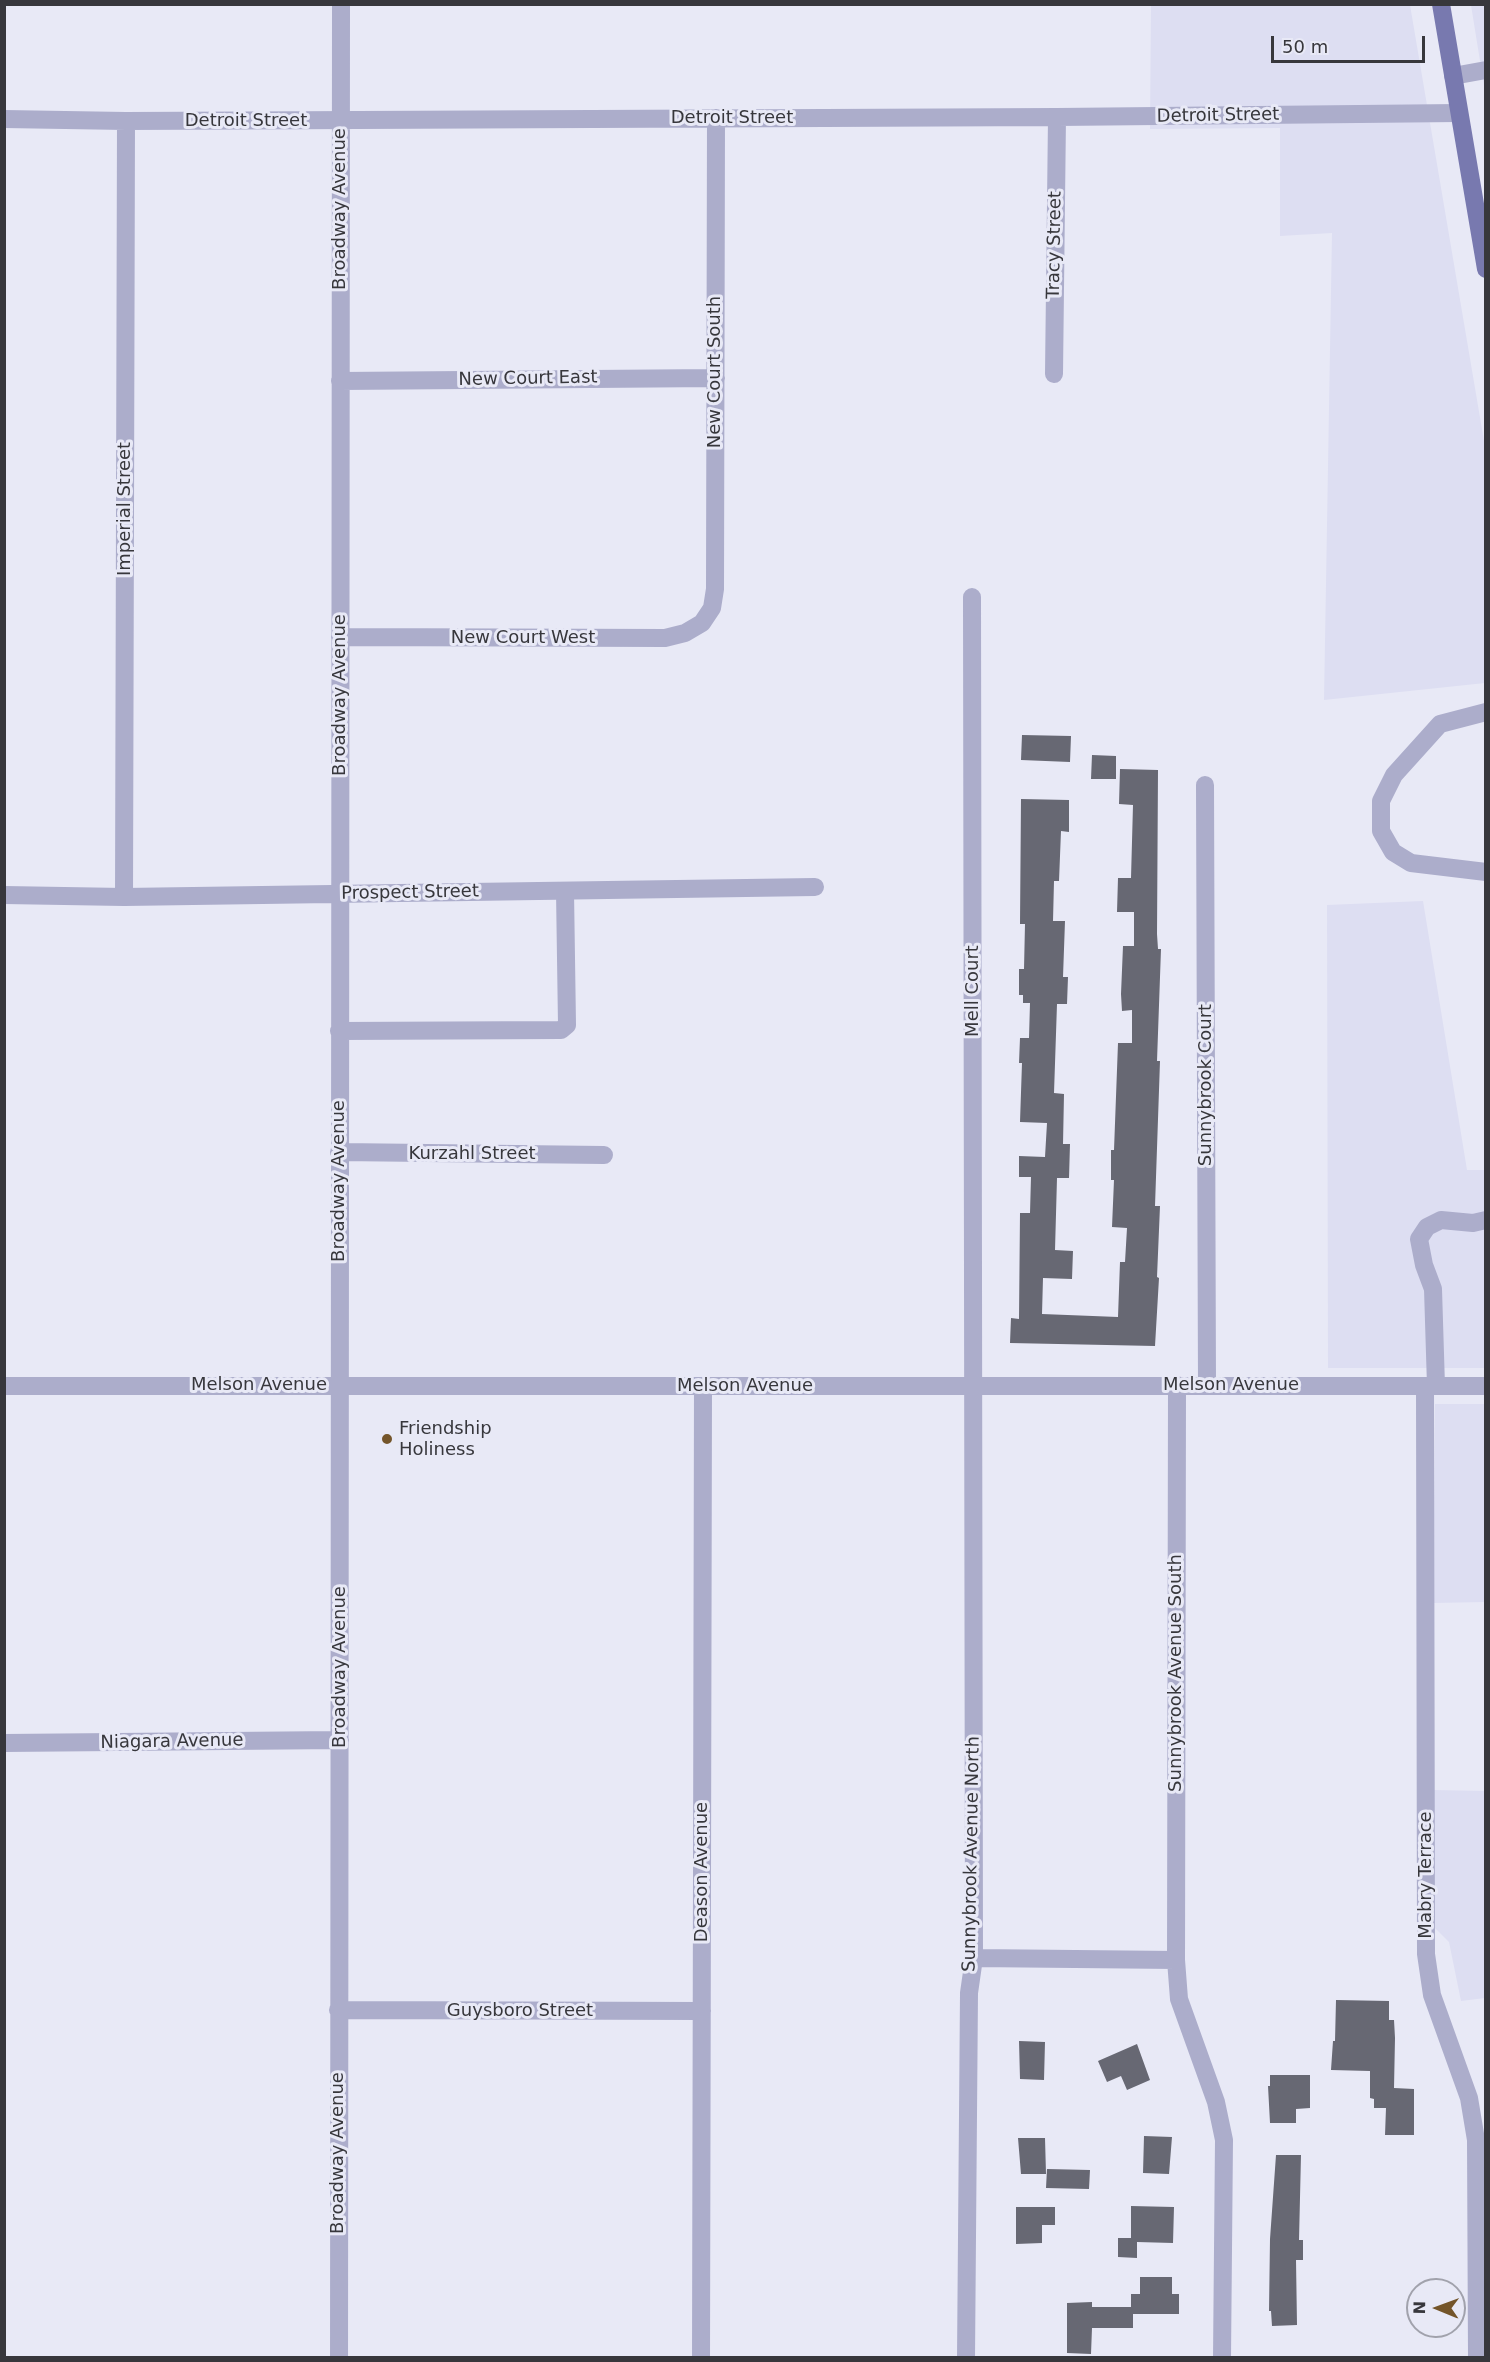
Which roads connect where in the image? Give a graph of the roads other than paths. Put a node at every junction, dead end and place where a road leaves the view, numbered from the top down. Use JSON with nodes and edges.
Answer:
{"nodes":[{"id":1,"x":340,"y":4,"type":"edge"},
{"id":2,"x":1441,"y":4,"type":"edge"},
{"id":3,"x":1485,"y":70,"type":"edge"},
{"id":4,"x":1453,"y":76,"type":"junction"},
{"id":5,"x":1459,"y":113,"type":"junction"},
{"id":6,"x":1057,"y":117,"type":"junction"},
{"id":7,"x":716,"y":118,"type":"junction"},
{"id":8,"x":4,"y":119,"type":"edge"},
{"id":9,"x":339,"y":120,"type":"junction"},
{"id":10,"x":126,"y":121,"type":"junction"},
{"id":11,"x":1485,"y":269,"type":"edge"},
{"id":12,"x":1054,"y":374,"type":"dead end"},
{"id":13,"x":716,"y":378,"type":"junction"},
{"id":14,"x":340,"y":381,"type":"junction"},
{"id":15,"x":972,"y":597,"type":"dead end"},
{"id":16,"x":702,"y":623,"type":"joint"},
{"id":17,"x":340,"y":637,"type":"junction"},
{"id":18,"x":1485,"y":712,"type":"edge"},
{"id":19,"x":1205,"y":785,"type":"dead end"},
{"id":20,"x":1485,"y":872,"type":"edge"},
{"id":21,"x":814,"y":887,"type":"dead end"},
{"id":22,"x":565,"y":891,"type":"junction"},
{"id":23,"x":340,"y":894,"type":"junction"},
{"id":24,"x":4,"y":895,"type":"edge"},
{"id":25,"x":124,"y":897,"type":"junction"},
{"id":26,"x":339,"y":1031,"type":"junction"},
{"id":27,"x":339,"y":1152,"type":"junction"},
{"id":28,"x":604,"y":1155,"type":"dead end"},
{"id":29,"x":1485,"y":1220,"type":"edge"},
{"id":30,"x":340,"y":1385,"type":"junction"},
{"id":31,"x":974,"y":1385,"type":"junction"},
{"id":32,"x":1177,"y":1385,"type":"junction"},
{"id":33,"x":1207,"y":1385,"type":"junction"},
{"id":34,"x":4,"y":1386,"type":"edge"},
{"id":35,"x":703,"y":1386,"type":"junction"},
{"id":36,"x":1430,"y":1386,"type":"junction"},
{"id":37,"x":1485,"y":1386,"type":"edge"},
{"id":38,"x":340,"y":1740,"type":"junction"},
{"id":39,"x":4,"y":1743,"type":"edge"},
{"id":40,"x":974,"y":1958,"type":"junction"},
{"id":41,"x":1176,"y":1960,"type":"junction"},
{"id":42,"x":338,"y":2010,"type":"junction"},
{"id":43,"x":702,"y":2011,"type":"junction"},
{"id":44,"x":339,"y":2358,"type":"edge"},
{"id":45,"x":700,"y":2358,"type":"edge"},
{"id":46,"x":966,"y":2358,"type":"edge"},
{"id":47,"x":1222,"y":2358,"type":"edge"},
{"id":48,"x":1477,"y":2358,"type":"edge"}],
"edges":[{"from":1,"to":9,"type":"street","name":"Broadway Avenue"},
{"from":2,"to":4,"type":"main road"},
{"from":3,"to":4,"type":"street"},
{"from":4,"to":5,"type":"main road"},
{"from":5,"to":6,"type":"street","name":"Detroit Street"},
{"from":5,"to":11,"type":"main road"},
{"from":6,"to":7,"type":"street","name":"Detroit Street"},
{"from":6,"to":12,"type":"street","name":"Tracy Street"},
{"from":7,"to":9,"type":"street","name":"Detroit Street"},
{"from":7,"to":13,"type":"street","name":"New Court South"},
{"from":8,"to":10,"type":"street","name":"Detroit Street"},
{"from":9,"to":10,"type":"street","name":"Detroit Street"},
{"from":9,"to":14,"type":"street","name":"Broadway Avenue"},
{"from":10,"to":25,"type":"street","name":"Imperial Street"},
{"from":13,"to":14,"type":"street","name":"New Court East"},
{"from":13,"to":16,"type":"street","name":"New Court South"},
{"from":14,"to":17,"type":"street","name":"Broadway Avenue"},
{"from":15,"to":31,"type":"street","name":"Mell Court"},
{"from":16,"to":17,"type":"street","name":"New Court West"},
{"from":17,"to":23,"type":"street","name":"Broadway Avenue"},
{"from":18,"to":20,"type":"street"},
{"from":19,"to":33,"type":"street","name":"Sunnybrook Court"},
{"from":21,"to":22,"type":"street","name":"Prospect Street"},
{"from":22,"to":23,"type":"street","name":"Prospect Street"},
{"from":22,"to":26,"type":"street"},
{"from":23,"to":25,"type":"street","name":"Prospect Street"},
{"from":23,"to":26,"type":"street","name":"Broadway Avenue"},
{"from":24,"to":25,"type":"street","name":"Prospect Street"},
{"from":26,"to":27,"type":"street","name":"Broadway Avenue"},
{"from":27,"to":28,"type":"street","name":"Kurzahl Street"},
{"from":27,"to":30,"type":"street","name":"Broadway Avenue"},
{"from":29,"to":36,"type":"street","name":"Mabry Terrace"},
{"from":30,"to":34,"type":"street","name":"Melson Avenue"},
{"from":30,"to":35,"type":"street","name":"Melson Avenue"},
{"from":30,"to":38,"type":"street","name":"Broadway Avenue"},
{"from":31,"to":32,"type":"street","name":"Melson Avenue"},
{"from":31,"to":35,"type":"street","name":"Melson Avenue"},
{"from":31,"to":40,"type":"street","name":"Sunnybrook Avenue North"},
{"from":32,"to":33,"type":"street","name":"Melson Avenue"},
{"from":32,"to":41,"type":"street","name":"Sunnybrook Avenue South"},
{"from":33,"to":36,"type":"street","name":"Melson Avenue"},
{"from":35,"to":43,"type":"street","name":"Deason Avenue"},
{"from":36,"to":37,"type":"street","name":"Melson Avenue"},
{"from":36,"to":48,"type":"street","name":"Mabry Terrace"},
{"from":38,"to":39,"type":"street","name":"Niagara Avenue"},
{"from":38,"to":42,"type":"street","name":"Broadway Avenue"},
{"from":40,"to":41,"type":"street"},
{"from":40,"to":46,"type":"street","name":"Sunnybrook Avenue North"},
{"from":41,"to":47,"type":"street","name":"Sunnybrook Avenue South"},
{"from":42,"to":43,"type":"street","name":"Guysboro Street"},
{"from":42,"to":44,"type":"street","name":"Broadway Avenue"},
{"from":43,"to":45,"type":"street","name":"Deason Avenue"}]}
